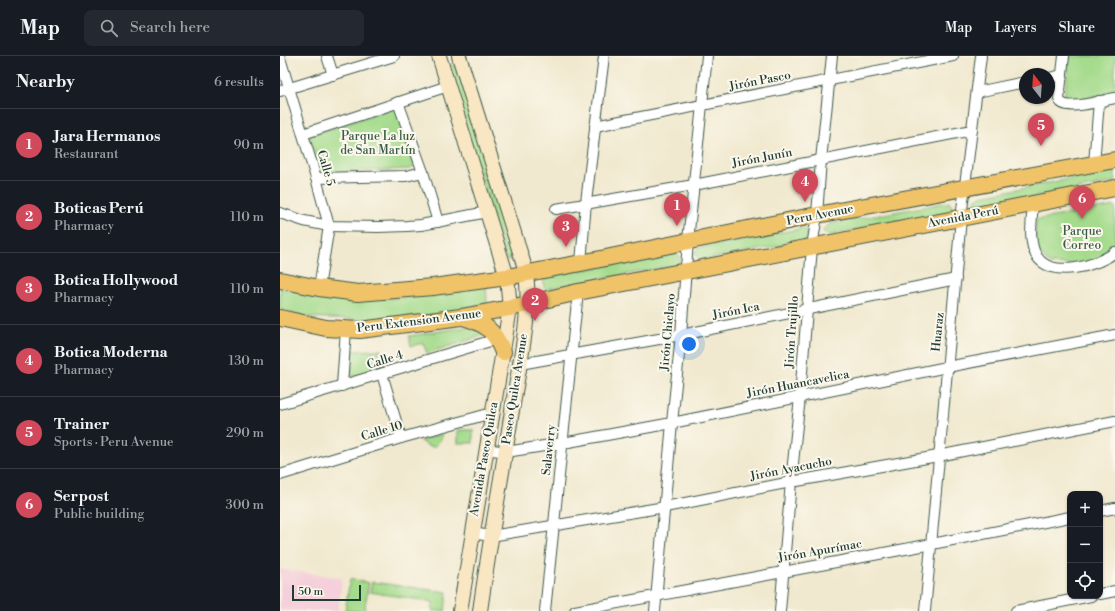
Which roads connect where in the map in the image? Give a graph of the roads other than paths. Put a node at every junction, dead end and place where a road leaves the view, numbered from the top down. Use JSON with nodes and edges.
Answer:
{"nodes":[{"id":1,"x":327,"y":56,"type":"edge"},
{"id":2,"x":394,"y":56,"type":"edge"},
{"id":3,"x":439,"y":56,"type":"edge"},
{"id":4,"x":459,"y":56,"type":"edge"},
{"id":5,"x":604,"y":56,"type":"edge"},
{"id":6,"x":707,"y":56,"type":"edge"},
{"id":7,"x":832,"y":56,"type":"edge"},
{"id":8,"x":953,"y":56,"type":"edge"},
{"id":9,"x":981,"y":56,"type":"edge"},
{"id":10,"x":1064,"y":56,"type":"edge"},
{"id":11,"x":280,"y":58,"type":"edge"},
{"id":12,"x":333,"y":75,"type":"junction"},
{"id":13,"x":1062,"y":75,"type":"junction"},
{"id":14,"x":1055,"y":77,"type":"edge"},
{"id":15,"x":830,"y":80,"type":"junction"},
{"id":16,"x":1019,"y":83,"type":"edge"},
{"id":17,"x":448,"y":86,"type":"junction"},
{"id":18,"x":285,"y":90,"type":"edge"},
{"id":19,"x":977,"y":92,"type":"junction"},
{"id":20,"x":1115,"y":98,"type":"edge"},
{"id":21,"x":1098,"y":101,"type":"junction"},
{"id":22,"x":398,"y":102,"type":"junction"},
{"id":23,"x":703,"y":106,"type":"junction"},
{"id":24,"x":596,"y":126,"type":"junction"},
{"id":25,"x":972,"y":130,"type":"junction"},
{"id":26,"x":303,"y":134,"type":"junction"},
{"id":27,"x":821,"y":160,"type":"junction"},
{"id":28,"x":1115,"y":160,"type":"edge"},
{"id":29,"x":1094,"y":164,"type":"junction"},
{"id":30,"x":423,"y":172,"type":"junction"},
{"id":31,"x":316,"y":178,"type":"junction"},
{"id":32,"x":694,"y":185,"type":"junction"},
{"id":33,"x":1115,"y":188,"type":"edge"},
{"id":34,"x":965,"y":189,"type":"junction"},
{"id":35,"x":586,"y":202,"type":"junction"},
{"id":36,"x":1032,"y":203,"type":"junction"},
{"id":37,"x":556,"y":209,"type":"dead end"},
{"id":38,"x":487,"y":212,"type":"junction"},
{"id":39,"x":280,"y":213,"type":"edge"},
{"id":40,"x":817,"y":215,"type":"junction"},
{"id":41,"x":961,"y":218,"type":"junction"},
{"id":42,"x":438,"y":222,"type":"junction"},
{"id":43,"x":329,"y":226,"type":"junction"},
{"id":44,"x":688,"y":241,"type":"junction"},
{"id":45,"x":812,"y":247,"type":"junction"},
{"id":46,"x":1115,"y":252,"type":"edge"},
{"id":47,"x":581,"y":263,"type":"junction"},
{"id":48,"x":686,"y":272,"type":"junction"},
{"id":49,"x":526,"y":273,"type":"junction"},
{"id":50,"x":507,"y":277,"type":"junction"},
{"id":51,"x":956,"y":279,"type":"junction"},
{"id":52,"x":280,"y":280,"type":"edge"},
{"id":53,"x":319,"y":288,"type":"junction"},
{"id":54,"x":578,"y":292,"type":"junction"},
{"id":55,"x":527,"y":304,"type":"junction"},
{"id":56,"x":510,"y":308,"type":"junction"},
{"id":57,"x":806,"y":310,"type":"junction"},
{"id":58,"x":461,"y":317,"type":"junction"},
{"id":59,"x":280,"y":318,"type":"edge"},
{"id":60,"x":346,"y":329,"type":"junction"},
{"id":61,"x":681,"y":335,"type":"junction"},
{"id":62,"x":1115,"y":335,"type":"edge"},
{"id":63,"x":500,"y":345,"type":"junction"},
{"id":64,"x":572,"y":354,"type":"junction"},
{"id":65,"x":520,"y":364,"type":"junction"},
{"id":66,"x":947,"y":367,"type":"junction"},
{"id":67,"x":382,"y":374,"type":"junction"},
{"id":68,"x":342,"y":386,"type":"junction"},
{"id":69,"x":800,"y":397,"type":"junction"},
{"id":70,"x":281,"y":403,"type":"edge"},
{"id":71,"x":492,"y":413,"type":"junction"},
{"id":72,"x":1115,"y":421,"type":"edge"},
{"id":73,"x":672,"y":423,"type":"junction"},
{"id":74,"x":401,"y":438,"type":"junction"},
{"id":75,"x":563,"y":443,"type":"junction"},
{"id":76,"x":486,"y":449,"type":"junction"},
{"id":77,"x":506,"y":452,"type":"junction"},
{"id":78,"x":938,"y":456,"type":"junction"},
{"id":79,"x":280,"y":475,"type":"edge"},
{"id":80,"x":791,"y":482,"type":"junction"},
{"id":81,"x":665,"y":507,"type":"junction"},
{"id":82,"x":1115,"y":508,"type":"edge"},
{"id":83,"x":1103,"y":510,"type":"edge"},
{"id":84,"x":1067,"y":518,"type":"edge"},
{"id":85,"x":555,"y":525,"type":"junction"},
{"id":86,"x":472,"y":533,"type":"junction"},
{"id":87,"x":491,"y":536,"type":"junction"},
{"id":88,"x":932,"y":544,"type":"junction"},
{"id":89,"x":783,"y":572,"type":"junction"},
{"id":90,"x":1115,"y":591,"type":"edge"},
{"id":91,"x":1103,"y":593,"type":"edge"},
{"id":92,"x":657,"y":595,"type":"junction"},
{"id":93,"x":1076,"y":599,"type":"edge"},
{"id":94,"x":460,"y":611,"type":"edge"},
{"id":95,"x":480,"y":611,"type":"edge"},
{"id":96,"x":545,"y":611,"type":"edge"},
{"id":97,"x":575,"y":611,"type":"edge"},
{"id":98,"x":655,"y":611,"type":"edge"},
{"id":99,"x":780,"y":611,"type":"edge"},
{"id":100,"x":924,"y":611,"type":"edge"},
{"id":101,"x":1016,"y":611,"type":"edge"}],
"edges":[{"from":1,"to":12,"type":"street"},
{"from":2,"to":12,"type":"street"},
{"from":3,"to":17,"type":"main road"},
{"from":4,"to":49,"type":"main road","name":"Paseo Quilca Avenue"},
{"from":5,"to":24,"type":"street"},
{"from":6,"to":23,"type":"street","name":"Jirón Chiclayo"},
{"from":7,"to":15,"type":"street","name":"Jirón Trujillo"},
{"from":8,"to":15,"type":"street","name":"Jirón Pasco"},
{"from":9,"to":19,"type":"street","name":"Huaraz"},
{"from":10,"to":13,"type":"street"},
{"from":11,"to":18,"type":"street","name":"Calle 5"},
{"from":12,"to":18,"type":"street"},
{"from":13,"to":14,"type":"street"},
{"from":13,"to":21,"type":"street"},
{"from":15,"to":23,"type":"street","name":"Jirón Pasco"},
{"from":15,"to":27,"type":"street","name":"Jirón Trujillo"},
{"from":16,"to":19,"type":"street"},
{"from":17,"to":22,"type":"street"},
{"from":17,"to":38,"type":"main road"},
{"from":18,"to":26,"type":"street","name":"Calle 5"},
{"from":19,"to":25,"type":"street","name":"Huaraz"},
{"from":20,"to":21,"type":"street"},
{"from":21,"to":29,"type":"street"},
{"from":22,"to":26,"type":"street"},
{"from":22,"to":30,"type":"street"},
{"from":23,"to":24,"type":"street","name":"Jirón Pasco"},
{"from":23,"to":32,"type":"street","name":"Jirón Chiclayo"},
{"from":24,"to":35,"type":"street"},
{"from":25,"to":27,"type":"street","name":"Jirón Junín"},
{"from":25,"to":34,"type":"street","name":"Huaraz"},
{"from":26,"to":31,"type":"street","name":"Calle 5"},
{"from":27,"to":32,"type":"street","name":"Jirón Junín"},
{"from":27,"to":40,"type":"street","name":"Jirón Trujillo"},
{"from":28,"to":29,"type":"main road","name":"Peru Avenue"},
{"from":29,"to":34,"type":"main road","name":"Peru Avenue"},
{"from":30,"to":31,"type":"street"},
{"from":30,"to":42,"type":"street"},
{"from":31,"to":43,"type":"street","name":"Calle 5"},
{"from":32,"to":35,"type":"street","name":"Jirón Junín"},
{"from":32,"to":44,"type":"street","name":"Jirón Chiclayo"},
{"from":33,"to":36,"type":"main road","name":"Avenida Perú"},
{"from":34,"to":40,"type":"main road","name":"Peru Avenue"},
{"from":34,"to":41,"type":"street","name":"Huaraz"},
{"from":35,"to":37,"type":"street","name":"Jirón Junín"},
{"from":35,"to":47,"type":"street"},
{"from":36,"to":41,"type":"main road","name":"Avenida Perú"},
{"from":36,"to":46,"type":"street"},
{"from":38,"to":42,"type":"street"},
{"from":38,"to":50,"type":"main road"},
{"from":39,"to":43,"type":"street"},
{"from":40,"to":44,"type":"main road","name":"Peru Avenue"},
{"from":40,"to":45,"type":"street","name":"Jirón Trujillo"},
{"from":41,"to":45,"type":"main road","name":"Avenida Perú"},
{"from":41,"to":51,"type":"street","name":"Huaraz"},
{"from":42,"to":43,"type":"street"},
{"from":43,"to":53,"type":"street","name":"Calle 5"},
{"from":44,"to":47,"type":"main road","name":"Peru Avenue"},
{"from":44,"to":48,"type":"street","name":"Jirón Chiclayo"},
{"from":45,"to":48,"type":"main road"},
{"from":45,"to":57,"type":"street","name":"Jirón Trujillo"},
{"from":47,"to":49,"type":"main road","name":"Peru Avenue"},
{"from":48,"to":54,"type":"main road"},
{"from":48,"to":61,"type":"street","name":"Jirón Chiclayo"},
{"from":49,"to":50,"type":"main road"},
{"from":49,"to":55,"type":"main road","name":"Paseo Quilca Avenue"},
{"from":50,"to":53,"type":"main road"},
{"from":50,"to":56,"type":"main road"},
{"from":51,"to":57,"type":"street","name":"Jirón Ica"},
{"from":51,"to":66,"type":"street","name":"Huaraz"},
{"from":52,"to":53,"type":"main road"},
{"from":54,"to":55,"type":"main road"},
{"from":54,"to":64,"type":"street","name":"Salaverry"},
{"from":55,"to":56,"type":"main road"},
{"from":55,"to":65,"type":"main road","name":"Paseo Quilca Avenue"},
{"from":56,"to":58,"type":"main road","name":"Peru Extension Avenue"},
{"from":56,"to":63,"type":"main road","name":"Avenida Paseo Quilca"},
{"from":57,"to":61,"type":"street","name":"Jirón Ica"},
{"from":57,"to":69,"type":"street","name":"Jirón Trujillo"},
{"from":58,"to":60,"type":"main road","name":"Peru Extension Avenue"},
{"from":58,"to":63,"type":"main road"},
{"from":59,"to":60,"type":"main road","name":"Peru Extension Avenue"},
{"from":60,"to":68,"type":"street"},
{"from":61,"to":64,"type":"street","name":"Jirón Ica"},
{"from":61,"to":73,"type":"street","name":"Jirón Chiclayo"},
{"from":62,"to":66,"type":"street","name":"Jirón Huancavelica"},
{"from":63,"to":67,"type":"street","name":"Calle 4"},
{"from":63,"to":71,"type":"main road","name":"Avenida Paseo Quilca"},
{"from":64,"to":65,"type":"street","name":"Jirón Ica"},
{"from":64,"to":75,"type":"street","name":"Salaverry"},
{"from":65,"to":77,"type":"main road","name":"Paseo Quilca Avenue"},
{"from":66,"to":69,"type":"street","name":"Jirón Huancavelica"},
{"from":66,"to":78,"type":"street","name":"Huaraz"},
{"from":67,"to":68,"type":"street","name":"Calle 4"},
{"from":67,"to":74,"type":"street"},
{"from":68,"to":70,"type":"street","name":"Calle 4"},
{"from":69,"to":73,"type":"street","name":"Jirón Huancavelica"},
{"from":69,"to":80,"type":"street","name":"Jirón Trujillo"},
{"from":71,"to":74,"type":"street","name":"Calle 10"},
{"from":71,"to":76,"type":"main road","name":"Avenida Paseo Quilca"},
{"from":72,"to":78,"type":"street","name":"Jirón Ayacucho"},
{"from":73,"to":75,"type":"street","name":"Jirón Huancavelica"},
{"from":73,"to":81,"type":"street","name":"Jirón Chiclayo"},
{"from":74,"to":79,"type":"street","name":"Calle 10"},
{"from":75,"to":77,"type":"street","name":"Jirón Huancavelica"},
{"from":75,"to":85,"type":"street","name":"Salaverry"},
{"from":76,"to":77,"type":"street","name":"Jirón Huancavelica"},
{"from":76,"to":86,"type":"main road","name":"Avenida Paseo Quilca"},
{"from":77,"to":87,"type":"main road","name":"Paseo Quilca Avenue"},
{"from":78,"to":80,"type":"street","name":"Jirón Ayacucho"},
{"from":78,"to":88,"type":"street","name":"Huaraz"},
{"from":80,"to":81,"type":"street","name":"Jirón Ayacucho"},
{"from":80,"to":89,"type":"street","name":"Jirón Trujillo"},
{"from":81,"to":85,"type":"street","name":"Jirón Ayacucho"},
{"from":81,"to":92,"type":"street","name":"Jirón Chiclayo"},
{"from":82,"to":83,"type":"street"},
{"from":84,"to":88,"type":"street","name":"Jirón Apurímac"},
{"from":85,"to":87,"type":"street","name":"Jirón Ayacucho"},
{"from":85,"to":96,"type":"street","name":"Salaverry"},
{"from":86,"to":87,"type":"street","name":"Jirón Ayacucho"},
{"from":86,"to":94,"type":"main road","name":"Avenida Paseo Quilca"},
{"from":87,"to":95,"type":"main road","name":"Paseo Quilca Avenue"},
{"from":88,"to":89,"type":"street","name":"Jirón Apurímac"},
{"from":88,"to":100,"type":"street","name":"Huaraz"},
{"from":89,"to":92,"type":"street","name":"Jirón Apurímac"},
{"from":89,"to":99,"type":"street","name":"Jirón Trujillo"},
{"from":90,"to":91,"type":"street"},
{"from":92,"to":97,"type":"street","name":"Jirón Apurímac"},
{"from":92,"to":98,"type":"street","name":"Jirón Chiclayo"},
{"from":93,"to":101,"type":"street"}]}
